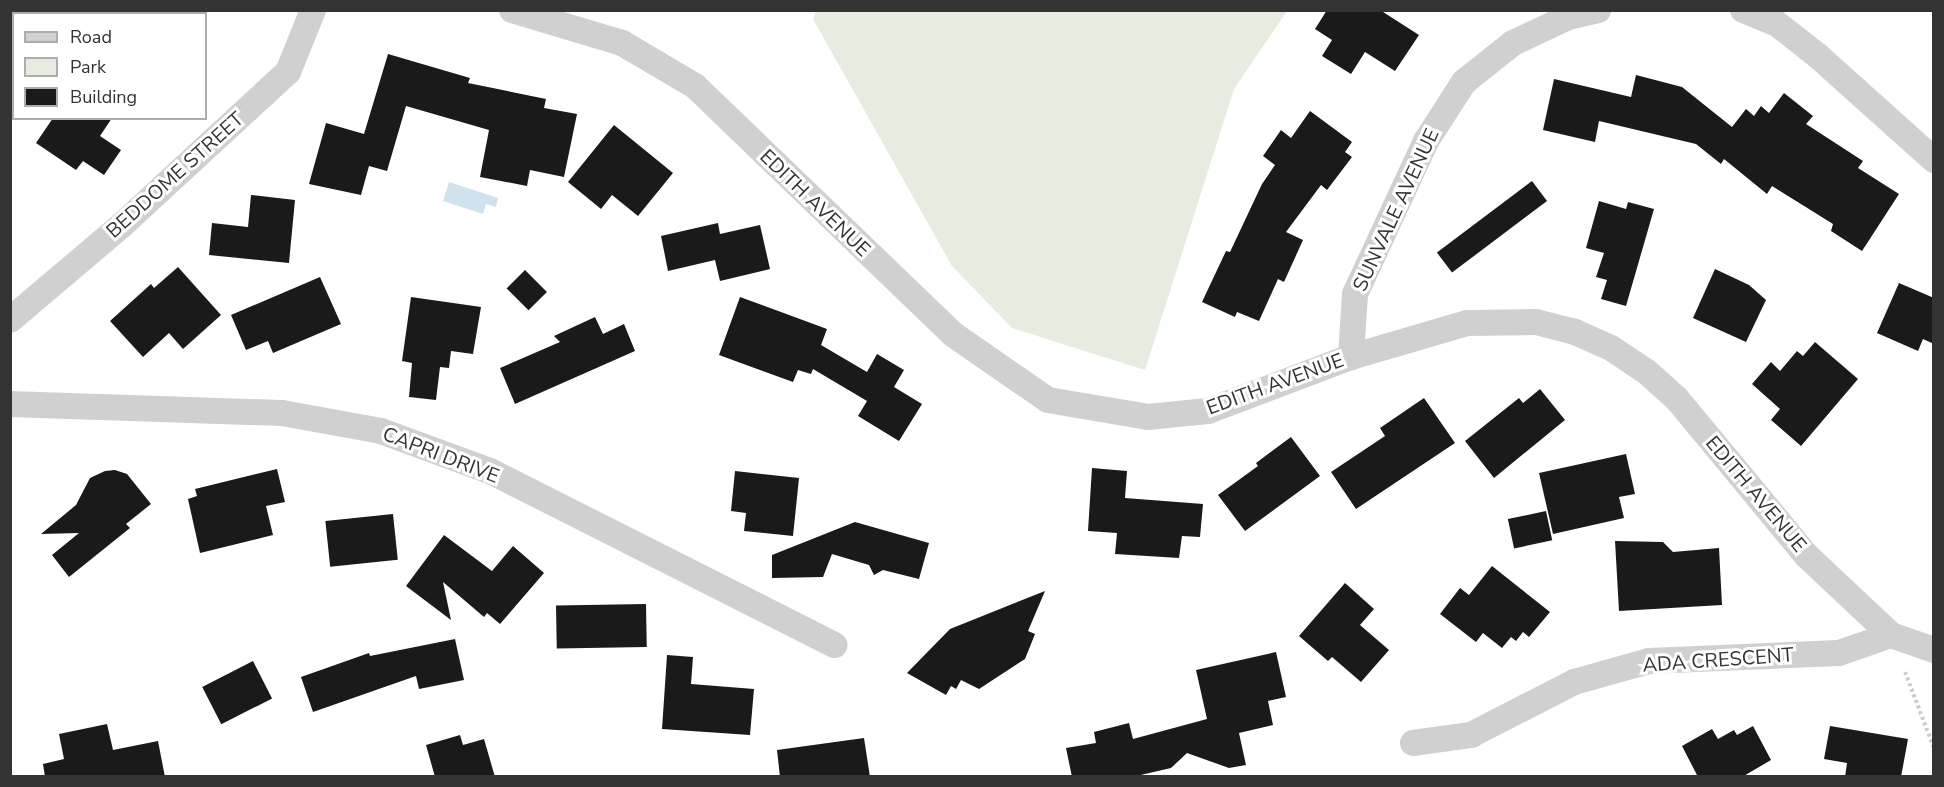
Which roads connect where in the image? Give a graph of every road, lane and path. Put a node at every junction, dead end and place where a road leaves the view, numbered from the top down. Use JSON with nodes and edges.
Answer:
{"nodes":[{"id":1,"x":313,"y":10,"type":"edge"},
{"id":2,"x":512,"y":10,"type":"edge"},
{"id":3,"x":1599,"y":10,"type":"edge"},
{"id":4,"x":1743,"y":10,"type":"edge"},
{"id":5,"x":1934,"y":159,"type":"edge"},
{"id":6,"x":10,"y":320,"type":"edge"},
{"id":7,"x":1351,"y":357,"type":"junction"},
{"id":8,"x":10,"y":404,"type":"edge"},
{"id":9,"x":1891,"y":635,"type":"junction"},
{"id":10,"x":834,"y":645,"type":"dead end"},
{"id":11,"x":1934,"y":650,"type":"edge"},
{"id":12,"x":1413,"y":743,"type":"dead end"},
{"id":13,"x":1934,"y":748,"type":"edge"}],
"edges":[{"from":1,"to":6,"type":"street","name":"BEDDOME STREET"},
{"from":2,"to":7,"type":"street","name":"EDITH AVENUE"},
{"from":3,"to":7,"type":"street","name":"SUNVALE AVENUE"},
{"from":4,"to":5,"type":"street"},
{"from":7,"to":9,"type":"street","name":"EDITH AVENUE"},
{"from":8,"to":10,"type":"street","name":"CAPRI DRIVE"},
{"from":9,"to":11,"type":"street","name":"EDITH AVENUE"},
{"from":9,"to":12,"type":"street","name":"ADA CRESCENT"},
{"from":9,"to":13,"type":"path"}]}
